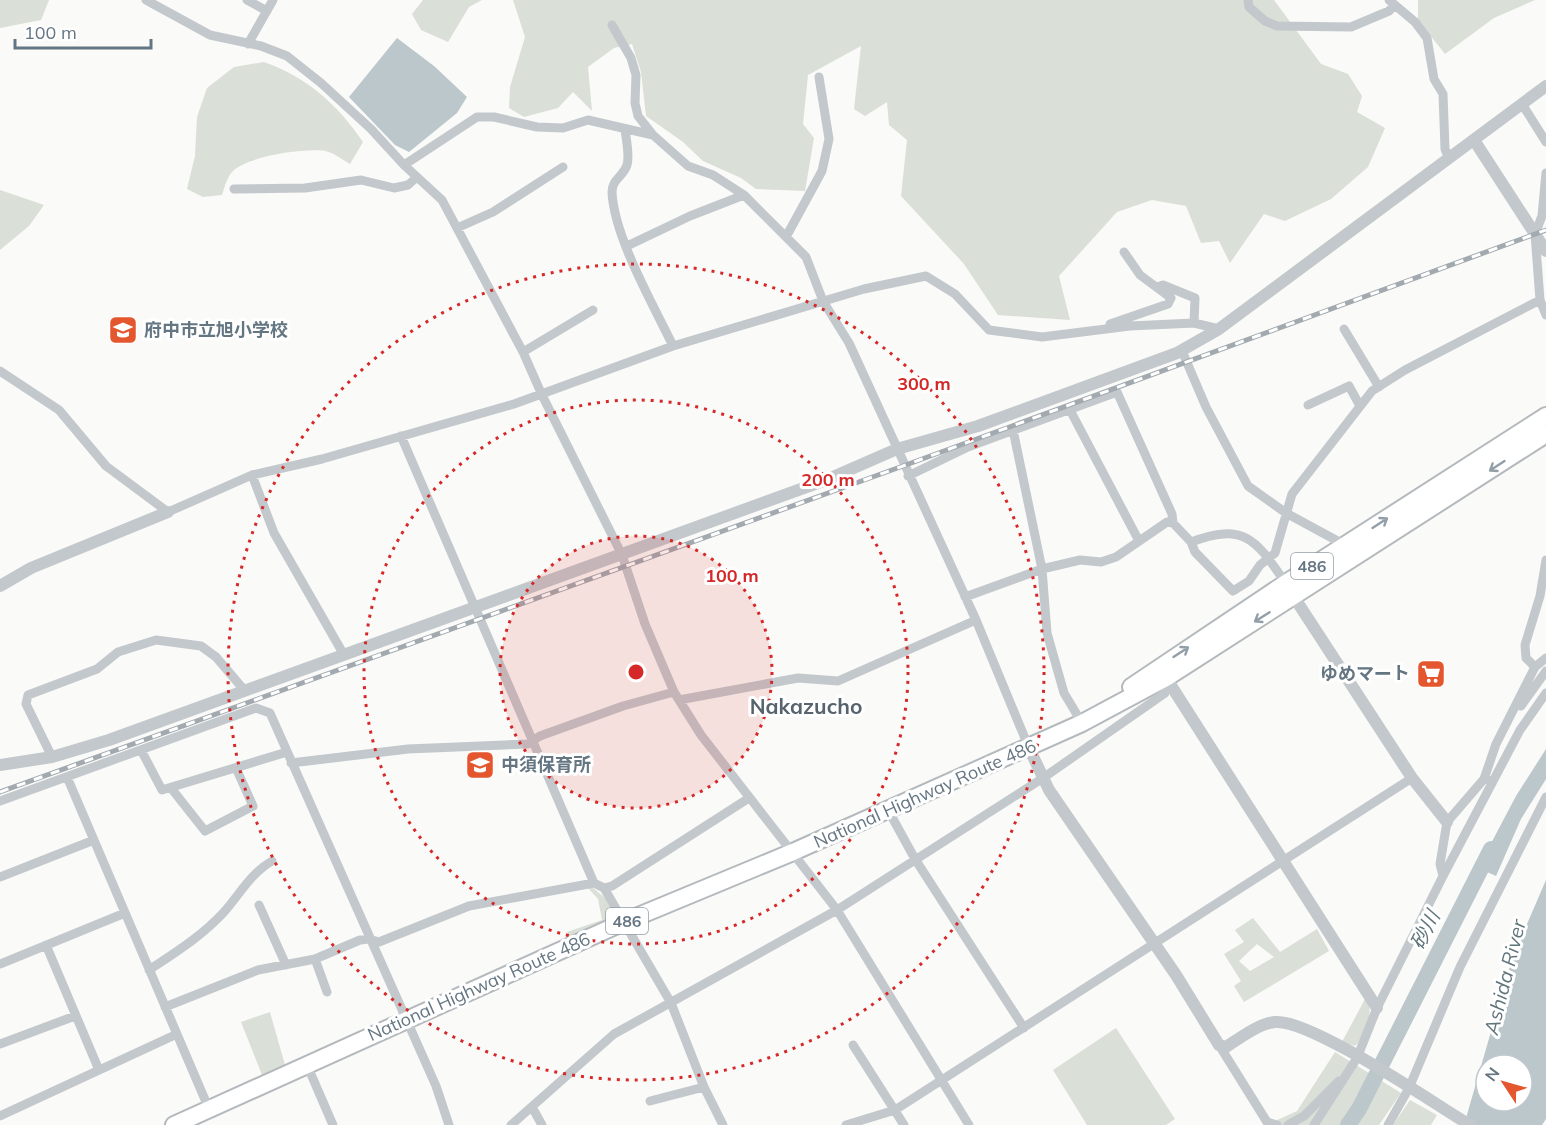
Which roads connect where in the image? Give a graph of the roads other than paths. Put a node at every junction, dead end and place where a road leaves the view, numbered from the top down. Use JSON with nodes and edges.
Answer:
{"nodes":[{"id":1,"x":146,"y":0,"type":"edge"},
{"id":2,"x":247,"y":0,"type":"edge"},
{"id":3,"x":273,"y":0,"type":"edge"},
{"id":4,"x":1248,"y":0,"type":"edge"},
{"id":5,"x":1391,"y":3,"type":"edge"},
{"id":6,"x":267,"y":11,"type":"junction"},
{"id":7,"x":612,"y":25,"type":"dead end"},
{"id":8,"x":248,"y":44,"type":"junction"},
{"id":9,"x":819,"y":77,"type":"dead end"},
{"id":10,"x":1546,"y":86,"type":"edge"},
{"id":11,"x":1522,"y":104,"type":"junction"},
{"id":12,"x":625,"y":129,"type":"junction"},
{"id":13,"x":653,"y":135,"type":"junction"},
{"id":14,"x":1474,"y":140,"type":"junction"},
{"id":15,"x":1546,"y":142,"type":"edge"},
{"id":16,"x":1449,"y":159,"type":"junction"},
{"id":17,"x":404,"y":165,"type":"junction"},
{"id":18,"x":562,"y":167,"type":"dead end"},
{"id":19,"x":1546,"y":173,"type":"edge"},
{"id":20,"x":417,"y":177,"type":"junction"},
{"id":21,"x":234,"y":189,"type":"dead end"},
{"id":22,"x":744,"y":195,"type":"junction"},
{"id":23,"x":457,"y":228,"type":"junction"},
{"id":24,"x":786,"y":237,"type":"junction"},
{"id":25,"x":1542,"y":242,"type":"edge"},
{"id":26,"x":627,"y":246,"type":"junction"},
{"id":27,"x":1124,"y":252,"type":"dead end"},
{"id":28,"x":1158,"y":287,"type":"junction"},
{"id":29,"x":1540,"y":300,"type":"junction"},
{"id":30,"x":823,"y":301,"type":"junction"},
{"id":31,"x":593,"y":310,"type":"dead end"},
{"id":32,"x":1546,"y":315,"type":"edge"},
{"id":33,"x":1194,"y":323,"type":"junction"},
{"id":34,"x":1103,"y":329,"type":"junction"},
{"id":35,"x":1219,"y":329,"type":"junction"},
{"id":36,"x":1344,"y":329,"type":"dead end"},
{"id":37,"x":673,"y":346,"type":"junction"},
{"id":38,"x":1182,"y":351,"type":"junction"},
{"id":39,"x":524,"y":352,"type":"junction"},
{"id":40,"x":0,"y":371,"type":"edge"},
{"id":41,"x":1379,"y":387,"type":"junction"},
{"id":42,"x":542,"y":395,"type":"junction"},
{"id":43,"x":1308,"y":405,"type":"dead end"},
{"id":44,"x":1360,"y":406,"type":"junction"},
{"id":45,"x":1070,"y":410,"type":"junction"},
{"id":46,"x":1546,"y":416,"type":"edge"},
{"id":47,"x":1013,"y":430,"type":"junction"},
{"id":48,"x":1546,"y":434,"type":"edge"},
{"id":49,"x":401,"y":436,"type":"junction"},
{"id":50,"x":897,"y":449,"type":"junction"},
{"id":51,"x":252,"y":475,"type":"junction"},
{"id":52,"x":908,"y":476,"type":"junction"},
{"id":53,"x":168,"y":512,"type":"junction"},
{"id":54,"x":1286,"y":513,"type":"junction"},
{"id":55,"x":1173,"y":523,"type":"junction"},
{"id":56,"x":1139,"y":540,"type":"junction"},
{"id":57,"x":1191,"y":542,"type":"junction"},
{"id":58,"x":1345,"y":545,"type":"junction"},
{"id":59,"x":622,"y":555,"type":"junction"},
{"id":60,"x":1266,"y":560,"type":"junction"},
{"id":61,"x":1546,"y":560,"type":"edge"},
{"id":62,"x":1042,"y":569,"type":"junction"},
{"id":63,"x":0,"y":586,"type":"edge"},
{"id":64,"x":1290,"y":590,"type":"junction"},
{"id":65,"x":965,"y":597,"type":"junction"},
{"id":66,"x":477,"y":608,"type":"junction"},
{"id":67,"x":976,"y":620,"type":"junction"},
{"id":68,"x":344,"y":655,"type":"junction"},
{"id":69,"x":1546,"y":658,"type":"edge"},
{"id":70,"x":1535,"y":667,"type":"junction"},
{"id":71,"x":1546,"y":671,"type":"edge"},
{"id":72,"x":1162,"y":672,"type":"junction"},
{"id":73,"x":245,"y":691,"type":"junction"},
{"id":74,"x":1546,"y":693,"type":"edge"},
{"id":75,"x":677,"y":696,"type":"junction"},
{"id":76,"x":1082,"y":723,"type":"junction"},
{"id":77,"x":533,"y":741,"type":"junction"},
{"id":78,"x":1496,"y":744,"type":"junction"},
{"id":79,"x":1029,"y":748,"type":"junction"},
{"id":80,"x":141,"y":750,"type":"junction"},
{"id":81,"x":287,"y":752,"type":"junction"},
{"id":82,"x":52,"y":757,"type":"junction"},
{"id":83,"x":291,"y":763,"type":"junction"},
{"id":84,"x":0,"y":765,"type":"edge"},
{"id":85,"x":236,"y":768,"type":"junction"},
{"id":86,"x":67,"y":777,"type":"junction"},
{"id":87,"x":1043,"y":778,"type":"junction"},
{"id":88,"x":1412,"y":778,"type":"junction"},
{"id":89,"x":1489,"y":780,"type":"junction"},
{"id":90,"x":171,"y":788,"type":"junction"},
{"id":91,"x":1546,"y":797,"type":"edge"},
{"id":92,"x":749,"y":798,"type":"junction"},
{"id":93,"x":0,"y":801,"type":"edge"},
{"id":94,"x":887,"y":808,"type":"junction"},
{"id":95,"x":1447,"y":822,"type":"junction"},
{"id":96,"x":94,"y":840,"type":"junction"},
{"id":97,"x":793,"y":852,"type":"junction"},
{"id":98,"x":915,"y":859,"type":"junction"},
{"id":99,"x":272,"y":861,"type":"dead end"},
{"id":100,"x":1283,"y":862,"type":"junction"},
{"id":101,"x":1443,"y":876,"type":"junction"},
{"id":102,"x":0,"y":877,"type":"edge"},
{"id":103,"x":594,"y":883,"type":"junction"},
{"id":104,"x":604,"y":888,"type":"junction"},
{"id":105,"x":259,"y":905,"type":"dead end"},
{"id":106,"x":837,"y":910,"type":"junction"},
{"id":107,"x":125,"y":913,"type":"junction"},
{"id":108,"x":624,"y":922,"type":"junction"},
{"id":109,"x":369,"y":939,"type":"junction"},
{"id":110,"x":46,"y":945,"type":"junction"},
{"id":111,"x":1153,"y":945,"type":"junction"},
{"id":112,"x":315,"y":959,"type":"junction"},
{"id":113,"x":0,"y":964,"type":"edge"},
{"id":114,"x":286,"y":965,"type":"junction"},
{"id":115,"x":149,"y":970,"type":"junction"},
{"id":116,"x":327,"y":992,"type":"dead end"},
{"id":117,"x":671,"y":1004,"type":"junction"},
{"id":118,"x":165,"y":1007,"type":"junction"},
{"id":119,"x":1377,"y":1008,"type":"junction"},
{"id":120,"x":75,"y":1016,"type":"junction"},
{"id":121,"x":405,"y":1021,"type":"junction"},
{"id":122,"x":1024,"y":1028,"type":"junction"},
{"id":123,"x":177,"y":1034,"type":"junction"},
{"id":124,"x":0,"y":1044,"type":"edge"},
{"id":125,"x":853,"y":1045,"type":"dead end"},
{"id":126,"x":1219,"y":1045,"type":"junction"},
{"id":127,"x":1361,"y":1060,"type":"junction"},
{"id":128,"x":307,"y":1065,"type":"junction"},
{"id":129,"x":99,"y":1070,"type":"junction"},
{"id":130,"x":941,"y":1080,"type":"junction"},
{"id":131,"x":704,"y":1087,"type":"junction"},
{"id":132,"x":1409,"y":1088,"type":"junction"},
{"id":133,"x":650,"y":1101,"type":"dead end"},
{"id":134,"x":532,"y":1107,"type":"junction"},
{"id":135,"x":209,"y":1109,"type":"junction"},
{"id":136,"x":896,"y":1110,"type":"junction"},
{"id":137,"x":0,"y":1116,"type":"edge"},
{"id":138,"x":174,"y":1125,"type":"edge"},
{"id":139,"x":333,"y":1125,"type":"edge"},
{"id":140,"x":449,"y":1125,"type":"edge"},
{"id":141,"x":512,"y":1125,"type":"edge"},
{"id":142,"x":542,"y":1125,"type":"edge"},
{"id":143,"x":723,"y":1125,"type":"edge"},
{"id":144,"x":846,"y":1125,"type":"edge"},
{"id":145,"x":904,"y":1125,"type":"edge"},
{"id":146,"x":969,"y":1125,"type":"edge"},
{"id":147,"x":1277,"y":1125,"type":"edge"},
{"id":148,"x":1288,"y":1125,"type":"edge"},
{"id":149,"x":1314,"y":1125,"type":"edge"},
{"id":150,"x":1388,"y":1125,"type":"edge"},
{"id":151,"x":1470,"y":1125,"type":"edge"}],
"edges":[{"from":1,"to":8,"type":"street"},
{"from":2,"to":6,"type":"street"},
{"from":3,"to":6,"type":"street"},
{"from":4,"to":5,"type":"street"},
{"from":5,"to":16,"type":"street"},
{"from":6,"to":8,"type":"street"},
{"from":7,"to":13,"type":"street"},
{"from":8,"to":17,"type":"street"},
{"from":9,"to":24,"type":"street"},
{"from":10,"to":11,"type":"street"},
{"from":11,"to":14,"type":"street"},
{"from":11,"to":15,"type":"street"},
{"from":12,"to":13,"type":"street"},
{"from":12,"to":17,"type":"street"},
{"from":12,"to":26,"type":"street"},
{"from":13,"to":22,"type":"street"},
{"from":14,"to":16,"type":"street"},
{"from":14,"to":25,"type":"street"},
{"from":16,"to":35,"type":"street"},
{"from":17,"to":20,"type":"street"},
{"from":18,"to":23,"type":"street"},
{"from":19,"to":25,"type":"street"},
{"from":20,"to":21,"type":"street"},
{"from":20,"to":23,"type":"street"},
{"from":22,"to":24,"type":"street"},
{"from":22,"to":26,"type":"street"},
{"from":23,"to":39,"type":"street"},
{"from":24,"to":30,"type":"street"},
{"from":25,"to":29,"type":"street"},
{"from":26,"to":37,"type":"street"},
{"from":27,"to":28,"type":"street"},
{"from":28,"to":33,"type":"street"},
{"from":28,"to":34,"type":"street"},
{"from":29,"to":32,"type":"street"},
{"from":29,"to":41,"type":"street"},
{"from":30,"to":34,"type":"street"},
{"from":30,"to":37,"type":"street"},
{"from":30,"to":50,"type":"street"},
{"from":31,"to":39,"type":"street"},
{"from":33,"to":34,"type":"street"},
{"from":33,"to":35,"type":"street"},
{"from":35,"to":38,"type":"street"},
{"from":36,"to":41,"type":"street"},
{"from":37,"to":42,"type":"street"},
{"from":38,"to":50,"type":"street"},
{"from":38,"to":54,"type":"street"},
{"from":39,"to":42,"type":"street"},
{"from":40,"to":53,"type":"street"},
{"from":41,"to":44,"type":"street"},
{"from":42,"to":49,"type":"street"},
{"from":42,"to":59,"type":"street"},
{"from":43,"to":44,"type":"street"},
{"from":44,"to":54,"type":"street"},
{"from":45,"to":47,"type":"street"},
{"from":45,"to":55,"type":"street"},
{"from":45,"to":56,"type":"street"},
{"from":58,"to":46,"type":"highway","name":"National Highway Route 486","number":"486","one_way":true},
{"from":47,"to":52,"type":"street"},
{"from":47,"to":62,"type":"street"},
{"from":48,"to":64,"type":"highway","name":"National Highway Route 486","number":"486","one_way":true},
{"from":49,"to":51,"type":"street"},
{"from":49,"to":66,"type":"street"},
{"from":50,"to":52,"type":"street"},
{"from":50,"to":59,"type":"street"},
{"from":51,"to":53,"type":"street"},
{"from":51,"to":68,"type":"street"},
{"from":52,"to":65,"type":"street"},
{"from":53,"to":63,"type":"street"},
{"from":54,"to":58,"type":"street"},
{"from":54,"to":60,"type":"street"},
{"from":55,"to":56,"type":"street"},
{"from":55,"to":57,"type":"street"},
{"from":56,"to":62,"type":"street"},
{"from":57,"to":60,"type":"street"},
{"from":57,"to":60,"type":"street"},
{"from":58,"to":64,"type":"highway","name":"National Highway Route 486","number":"486"},
{"from":59,"to":66,"type":"street"},
{"from":59,"to":75,"type":"street"},
{"from":60,"to":64,"type":"street"},
{"from":61,"to":70,"type":"street"},
{"from":62,"to":65,"type":"street"},
{"from":62,"to":76,"type":"street"},
{"from":64,"to":72,"type":"highway","name":"National Highway Route 486","number":"486"},
{"from":64,"to":88,"type":"street"},
{"from":65,"to":67,"type":"street"},
{"from":66,"to":68,"type":"street"},
{"from":66,"to":77,"type":"street"},
{"from":67,"to":75,"type":"street"},
{"from":67,"to":79,"type":"street"},
{"from":68,"to":73,"type":"street"},
{"from":69,"to":70,"type":"street"},
{"from":70,"to":78,"type":"street"},
{"from":71,"to":78,"type":"street"},
{"from":72,"to":76,"type":"highway","name":"National Highway Route 486","number":"486"},
{"from":72,"to":87,"type":"street"},
{"from":72,"to":100,"type":"street"},
{"from":73,"to":82,"type":"street"},
{"from":73,"to":82,"type":"street"},
{"from":74,"to":89,"type":"street"},
{"from":75,"to":77,"type":"street"},
{"from":75,"to":92,"type":"street"},
{"from":76,"to":79,"type":"highway","name":"National Highway Route 486","number":"486"},
{"from":77,"to":83,"type":"street"},
{"from":77,"to":103,"type":"street"},
{"from":78,"to":89,"type":"street"},
{"from":79,"to":87,"type":"street"},
{"from":79,"to":94,"type":"highway","name":"National Highway Route 486","number":"486"},
{"from":80,"to":81,"type":"street"},
{"from":80,"to":86,"type":"street"},
{"from":80,"to":90,"type":"street"},
{"from":81,"to":83,"type":"street"},
{"from":81,"to":85,"type":"street"},
{"from":82,"to":84,"type":"street"},
{"from":83,"to":109,"type":"street"},
{"from":85,"to":90,"type":"street"},
{"from":85,"to":90,"type":"street"},
{"from":86,"to":93,"type":"street"},
{"from":86,"to":96,"type":"street"},
{"from":87,"to":98,"type":"street"},
{"from":87,"to":111,"type":"street"},
{"from":88,"to":95,"type":"street"},
{"from":88,"to":100,"type":"street"},
{"from":89,"to":95,"type":"street"},
{"from":89,"to":101,"type":"street"},
{"from":91,"to":132,"type":"street"},
{"from":92,"to":97,"type":"street"},
{"from":92,"to":104,"type":"street"},
{"from":94,"to":97,"type":"highway","name":"National Highway Route 486","number":"486"},
{"from":94,"to":98,"type":"street"},
{"from":95,"to":101,"type":"street"},
{"from":96,"to":102,"type":"street"},
{"from":96,"to":107,"type":"street"},
{"from":97,"to":106,"type":"street"},
{"from":97,"to":108,"type":"highway","name":"National Highway Route 486","number":"486"},
{"from":98,"to":106,"type":"street"},
{"from":98,"to":122,"type":"street"},
{"from":99,"to":115,"type":"street"},
{"from":100,"to":111,"type":"street"},
{"from":100,"to":119,"type":"street"},
{"from":101,"to":119,"type":"street"},
{"from":103,"to":104,"type":"street"},
{"from":103,"to":109,"type":"street"},
{"from":104,"to":108,"type":"street"},
{"from":105,"to":114,"type":"street"},
{"from":106,"to":117,"type":"street"},
{"from":106,"to":130,"type":"street"},
{"from":107,"to":110,"type":"street"},
{"from":107,"to":115,"type":"street"},
{"from":108,"to":117,"type":"street"},
{"from":108,"to":121,"type":"highway","name":"National Highway Route 486","number":"486"},
{"from":109,"to":112,"type":"street"},
{"from":109,"to":121,"type":"street"},
{"from":110,"to":113,"type":"street"},
{"from":110,"to":120,"type":"street"},
{"from":111,"to":122,"type":"street"},
{"from":111,"to":126,"type":"street"},
{"from":112,"to":114,"type":"street"},
{"from":112,"to":116,"type":"street"},
{"from":114,"to":118,"type":"street"},
{"from":115,"to":118,"type":"street"},
{"from":117,"to":131,"type":"street"},
{"from":117,"to":134,"type":"street"},
{"from":118,"to":123,"type":"street"},
{"from":119,"to":127,"type":"street"},
{"from":120,"to":124,"type":"street"},
{"from":120,"to":129,"type":"street"},
{"from":121,"to":128,"type":"highway","name":"National Highway Route 486","number":"486"},
{"from":121,"to":140,"type":"street"},
{"from":122,"to":130,"type":"street"},
{"from":123,"to":129,"type":"street"},
{"from":123,"to":135,"type":"street"},
{"from":125,"to":136,"type":"street"},
{"from":126,"to":127,"type":"street"},
{"from":126,"to":147,"type":"street"},
{"from":127,"to":132,"type":"street"},
{"from":127,"to":148,"type":"street"},
{"from":127,"to":149,"type":"street"},
{"from":128,"to":135,"type":"highway","name":"National Highway Route 486","number":"486"},
{"from":128,"to":139,"type":"street"},
{"from":129,"to":137,"type":"street"},
{"from":130,"to":136,"type":"street"},
{"from":130,"to":146,"type":"street"},
{"from":131,"to":133,"type":"street"},
{"from":131,"to":143,"type":"street"},
{"from":132,"to":150,"type":"street"},
{"from":132,"to":151,"type":"street"},
{"from":134,"to":141,"type":"street"},
{"from":134,"to":142,"type":"street"},
{"from":135,"to":138,"type":"highway","name":"National Highway Route 486","number":"486"},
{"from":136,"to":144,"type":"street"},
{"from":136,"to":145,"type":"street"}]}
